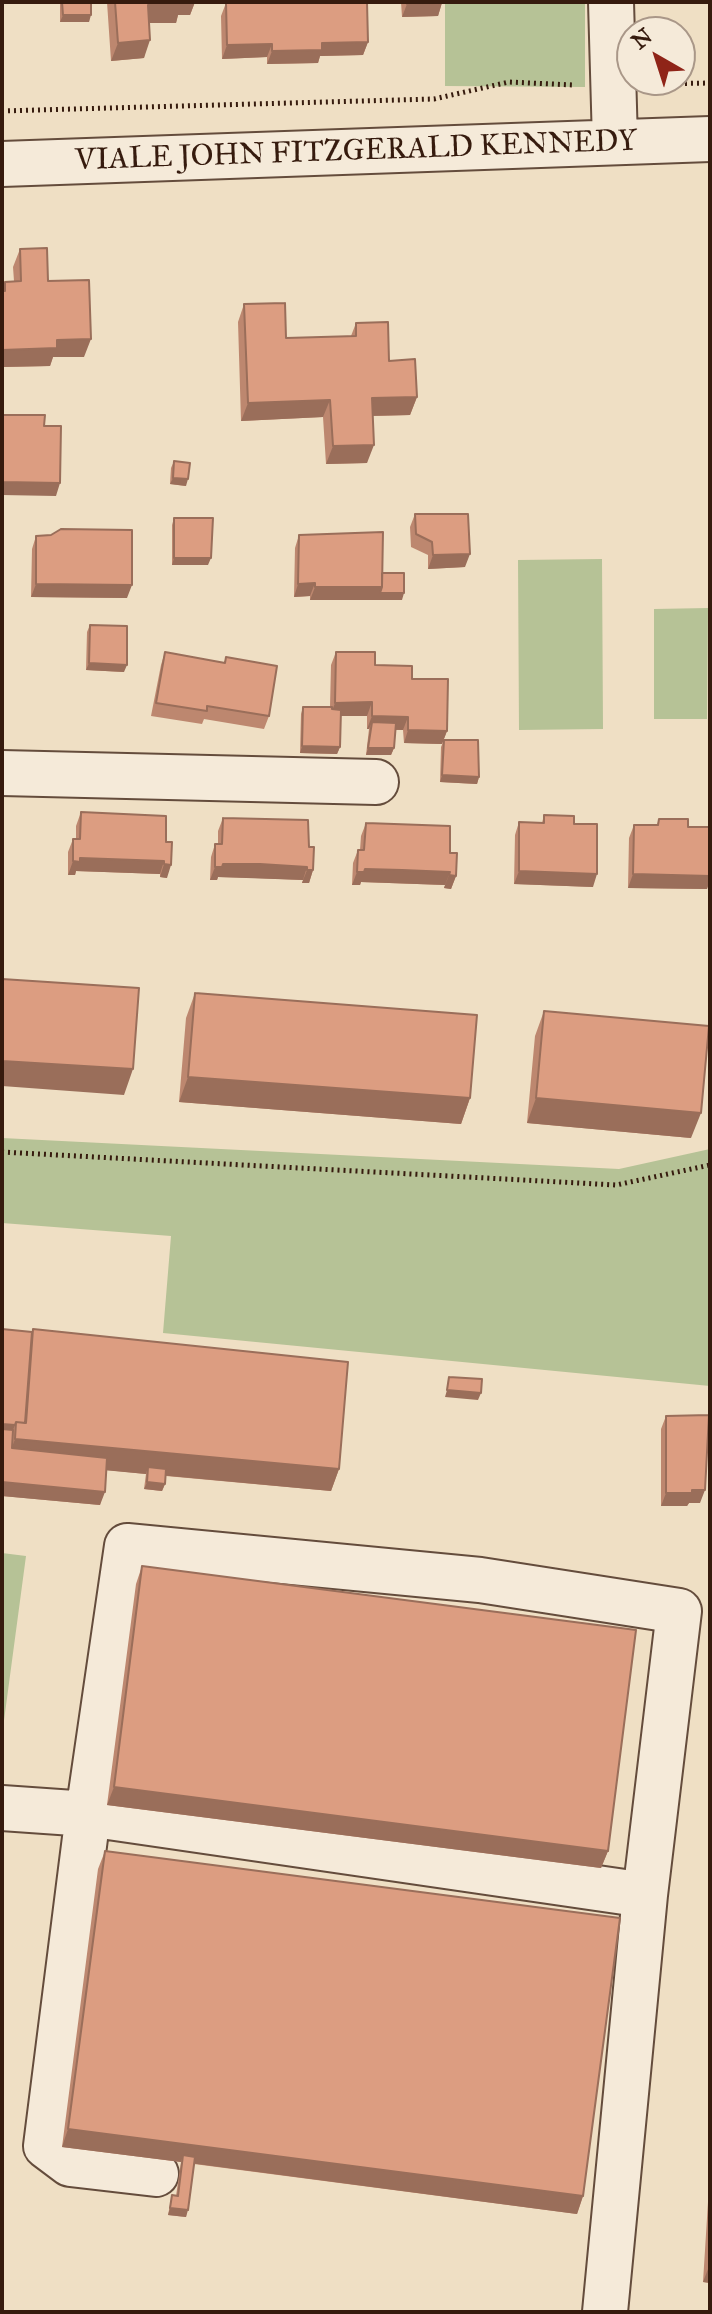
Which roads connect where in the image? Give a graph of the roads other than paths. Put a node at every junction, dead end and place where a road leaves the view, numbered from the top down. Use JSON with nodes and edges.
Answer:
{"nodes":[{"id":1,"x":611,"y":2,"type":"edge"},
{"id":2,"x":710,"y":139,"type":"edge"},
{"id":3,"x":615,"y":142,"type":"junction"},
{"id":4,"x":2,"y":164,"type":"edge"},
{"id":5,"x":2,"y":773,"type":"edge"},
{"id":6,"x":376,"y":782,"type":"dead end"},
{"id":7,"x":2,"y":1808,"type":"edge"},
{"id":8,"x":88,"y":1814,"type":"junction"},
{"id":9,"x":645,"y":1895,"type":"junction"},
{"id":10,"x":156,"y":2174,"type":"dead end"},
{"id":11,"x":605,"y":2312,"type":"edge"}],
"edges":[{"from":1,"to":3,"type":"street"},
{"from":2,"to":3,"type":"street","name":"VIALE JOHN FITZGERALD KENNEDY"},
{"from":3,"to":4,"type":"street","name":"VIALE JOHN FITZGERALD KENNEDY"},
{"from":5,"to":6,"type":"street"},
{"from":7,"to":8,"type":"street"},
{"from":8,"to":9,"type":"street"},
{"from":8,"to":9,"type":"street"},
{"from":8,"to":10,"type":"street"},
{"from":9,"to":11,"type":"street"}]}
